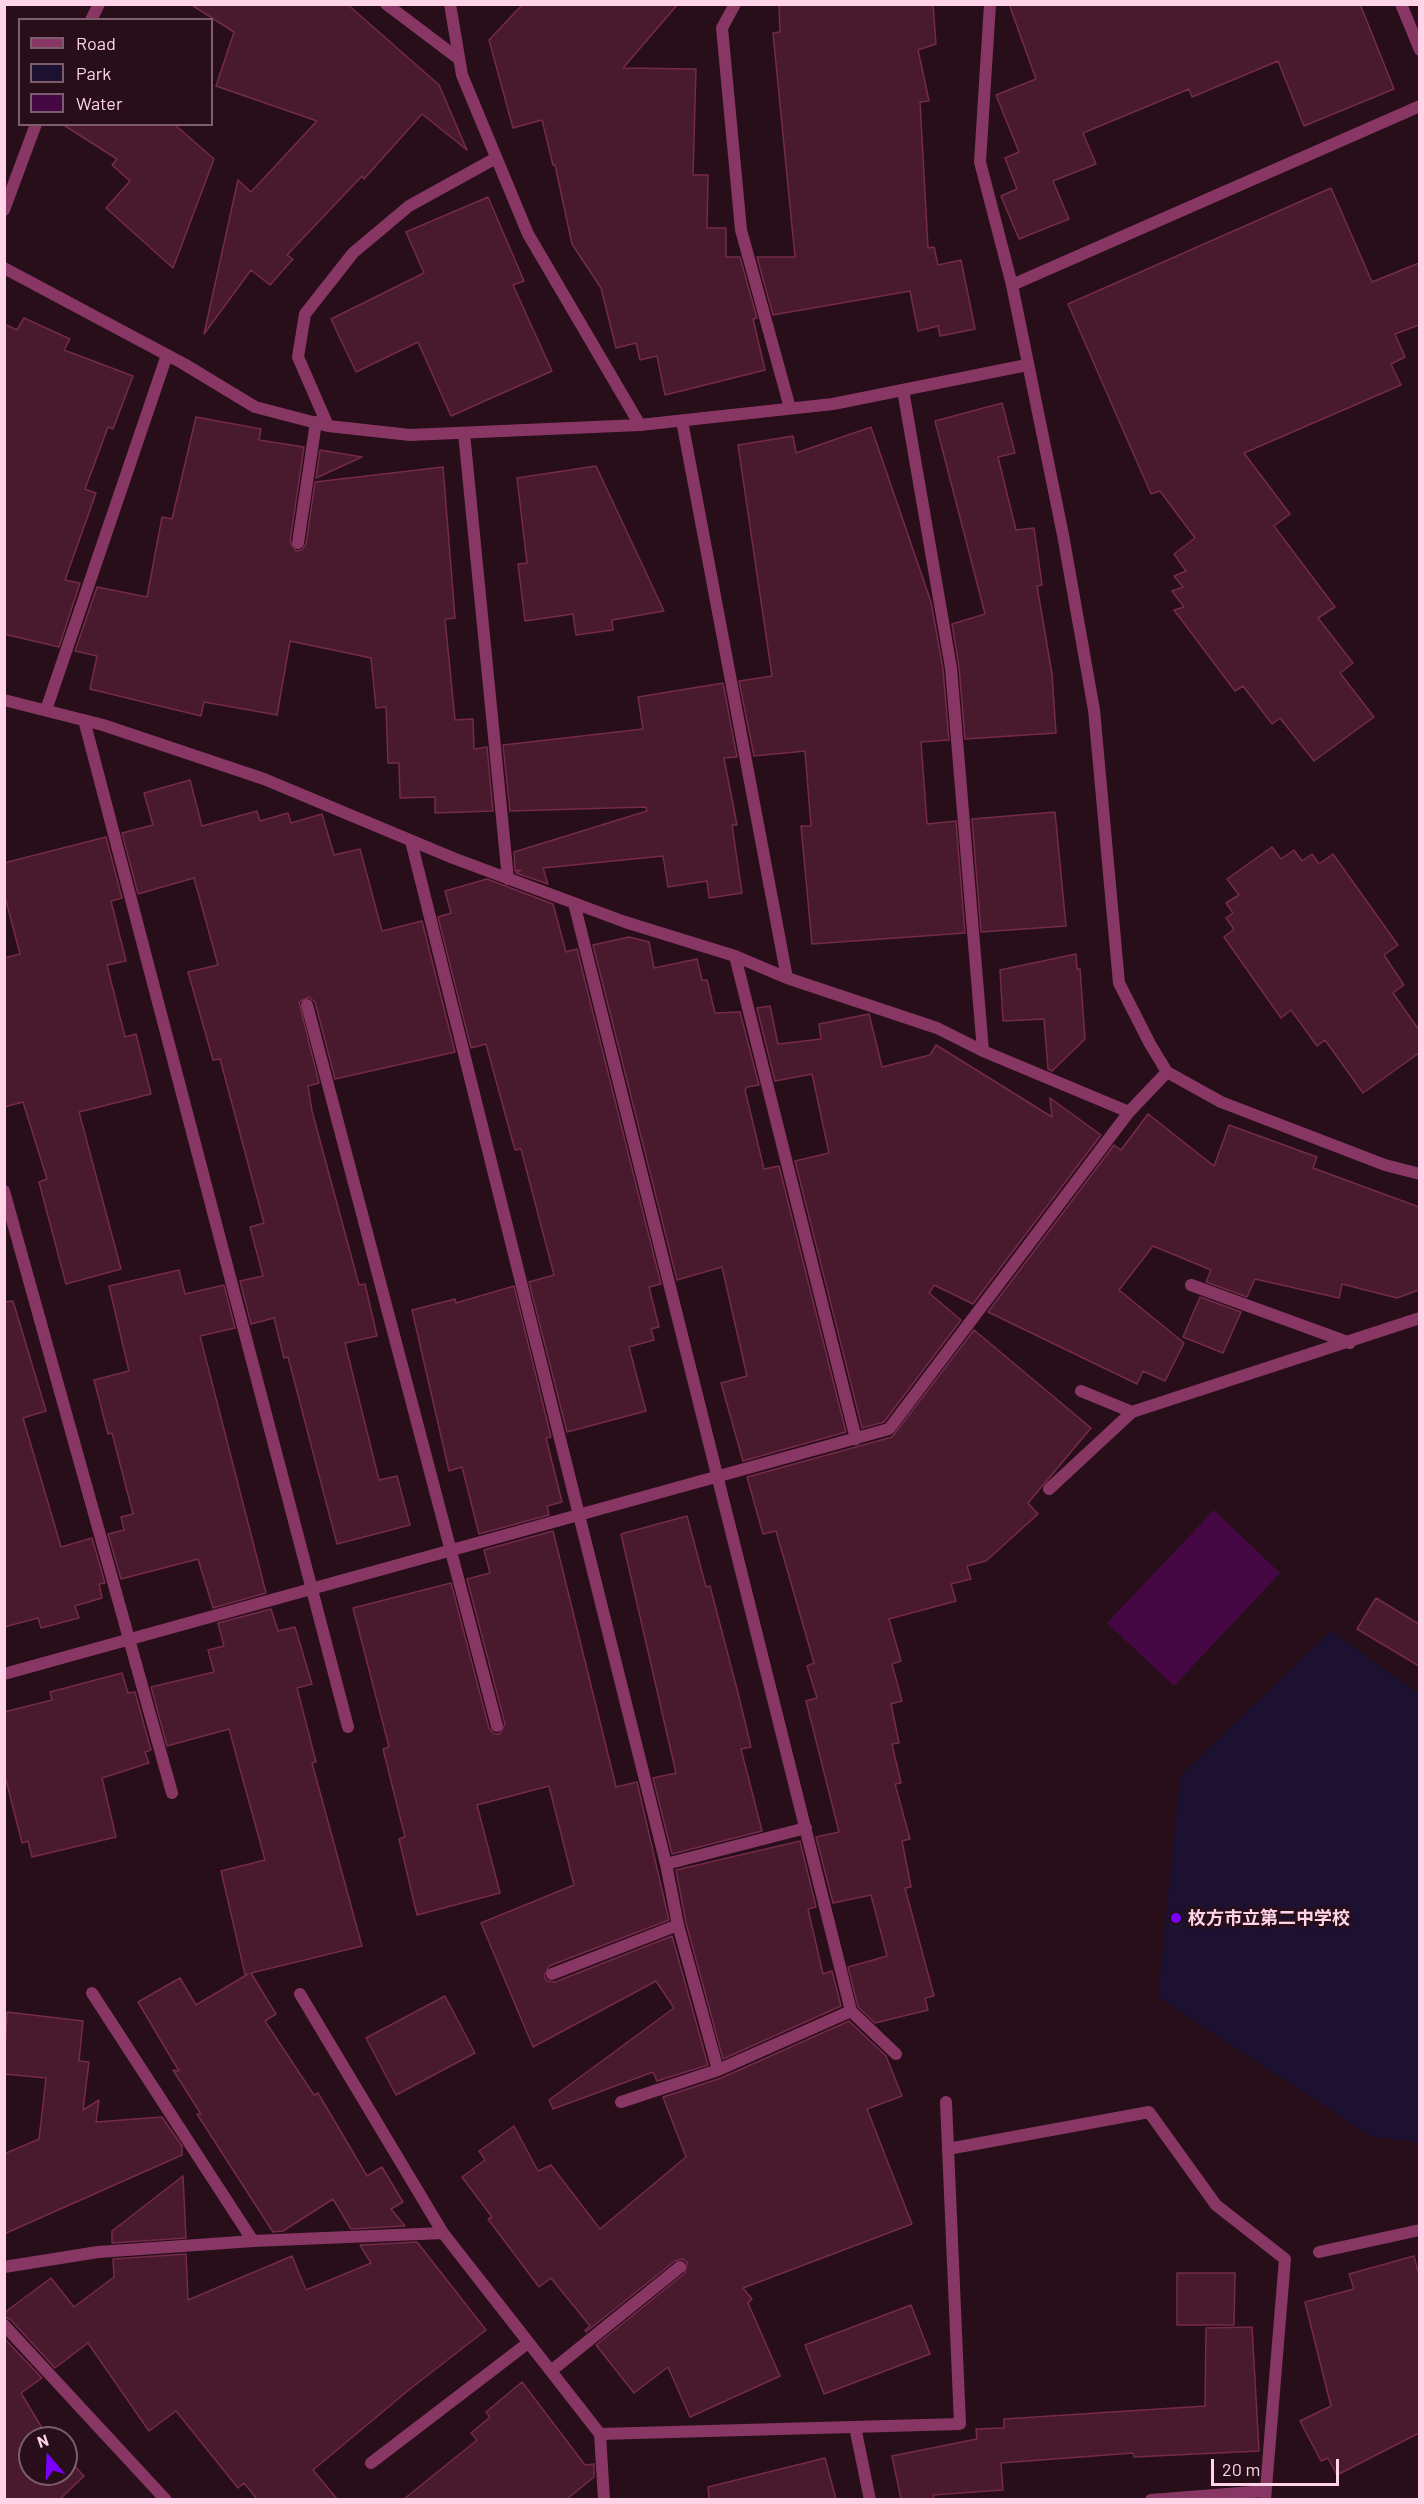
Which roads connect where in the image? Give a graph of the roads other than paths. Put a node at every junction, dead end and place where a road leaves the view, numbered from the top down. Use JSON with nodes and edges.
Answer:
{"nodes":[{"id":1,"x":99,"y":4,"type":"edge"},
{"id":2,"x":386,"y":4,"type":"edge"},
{"id":3,"x":450,"y":4,"type":"edge"},
{"id":4,"x":735,"y":4,"type":"edge"},
{"id":5,"x":990,"y":4,"type":"edge"},
{"id":6,"x":1401,"y":4,"type":"edge"},
{"id":7,"x":92,"y":18,"type":"edge"},
{"id":8,"x":1419,"y":50,"type":"edge"},
{"id":9,"x":459,"y":59,"type":"junction"},
{"id":10,"x":1419,"y":106,"type":"edge"},
{"id":11,"x":35,"y":126,"type":"edge"},
{"id":12,"x":496,"y":158,"type":"junction"},
{"id":13,"x":4,"y":210,"type":"edge"},
{"id":14,"x":4,"y":268,"type":"edge"},
{"id":15,"x":1012,"y":285,"type":"junction"},
{"id":16,"x":167,"y":355,"type":"junction"},
{"id":17,"x":1027,"y":365,"type":"junction"},
{"id":18,"x":903,"y":390,"type":"junction"},
{"id":19,"x":790,"y":408,"type":"junction"},
{"id":20,"x":682,"y":421,"type":"junction"},
{"id":21,"x":322,"y":424,"type":"junction"},
{"id":22,"x":640,"y":425,"type":"junction"},
{"id":23,"x":464,"y":433,"type":"junction"},
{"id":24,"x":298,"y":543,"type":"dead end"},
{"id":25,"x":4,"y":700,"type":"edge"},
{"id":26,"x":46,"y":710,"type":"junction"},
{"id":27,"x":84,"y":720,"type":"junction"},
{"id":28,"x":411,"y":841,"type":"junction"},
{"id":29,"x":508,"y":879,"type":"junction"},
{"id":30,"x":574,"y":903,"type":"junction"},
{"id":31,"x":735,"y":956,"type":"junction"},
{"id":32,"x":787,"y":978,"type":"junction"},
{"id":33,"x":306,"y":1005,"type":"dead end"},
{"id":34,"x":983,"y":1051,"type":"junction"},
{"id":35,"x":1167,"y":1072,"type":"junction"},
{"id":36,"x":1129,"y":1112,"type":"junction"},
{"id":37,"x":1419,"y":1174,"type":"edge"},
{"id":38,"x":4,"y":1191,"type":"edge"},
{"id":39,"x":1191,"y":1285,"type":"dead end"},
{"id":40,"x":1419,"y":1318,"type":"edge"},
{"id":41,"x":1350,"y":1343,"type":"junction"},
{"id":42,"x":1081,"y":1391,"type":"dead end"},
{"id":43,"x":1132,"y":1412,"type":"junction"},
{"id":44,"x":856,"y":1438,"type":"junction"},
{"id":45,"x":717,"y":1476,"type":"junction"},
{"id":46,"x":1049,"y":1489,"type":"dead end"},
{"id":47,"x":579,"y":1514,"type":"junction"},
{"id":48,"x":450,"y":1550,"type":"junction"},
{"id":49,"x":311,"y":1588,"type":"junction"},
{"id":50,"x":129,"y":1639,"type":"junction"},
{"id":51,"x":4,"y":1674,"type":"edge"},
{"id":52,"x":496,"y":1726,"type":"dead end"},
{"id":53,"x":348,"y":1727,"type":"dead end"},
{"id":54,"x":171,"y":1792,"type":"dead end"},
{"id":55,"x":806,"y":1827,"type":"junction"},
{"id":56,"x":666,"y":1864,"type":"junction"},
{"id":57,"x":678,"y":1925,"type":"junction"},
{"id":58,"x":552,"y":1974,"type":"dead end"},
{"id":59,"x":92,"y":1993,"type":"dead end"},
{"id":60,"x":300,"y":1994,"type":"dead end"},
{"id":61,"x":851,"y":2011,"type":"junction"},
{"id":62,"x":896,"y":2054,"type":"dead end"},
{"id":63,"x":718,"y":2070,"type":"junction"},
{"id":64,"x":621,"y":2102,"type":"dead end"},
{"id":65,"x":946,"y":2102,"type":"dead end"},
{"id":66,"x":948,"y":2149,"type":"junction"},
{"id":67,"x":1419,"y":2229,"type":"edge"},
{"id":68,"x":443,"y":2233,"type":"junction"},
{"id":69,"x":253,"y":2241,"type":"junction"},
{"id":70,"x":1319,"y":2252,"type":"dead end"},
{"id":71,"x":680,"y":2266,"type":"dead end"},
{"id":72,"x":4,"y":2267,"type":"edge"},
{"id":73,"x":4,"y":2325,"type":"edge"},
{"id":74,"x":528,"y":2343,"type":"junction"},
{"id":75,"x":551,"y":2371,"type":"junction"},
{"id":76,"x":855,"y":2427,"type":"junction"},
{"id":77,"x":600,"y":2434,"type":"junction"},
{"id":78,"x":371,"y":2463,"type":"dead end"},
{"id":79,"x":1265,"y":2495,"type":"edge"},
{"id":80,"x":166,"y":2499,"type":"edge"},
{"id":81,"x":604,"y":2499,"type":"edge"},
{"id":82,"x":870,"y":2499,"type":"edge"},
{"id":83,"x":1151,"y":2499,"type":"edge"}],
"edges":[{"from":1,"to":7,"type":"street"},
{"from":2,"to":9,"type":"street"},
{"from":3,"to":9,"type":"street"},
{"from":4,"to":19,"type":"street"},
{"from":5,"to":15,"type":"street"},
{"from":6,"to":8,"type":"street"},
{"from":9,"to":12,"type":"street"},
{"from":10,"to":15,"type":"street"},
{"from":11,"to":13,"type":"street"},
{"from":12,"to":21,"type":"street"},
{"from":12,"to":22,"type":"street"},
{"from":14,"to":16,"type":"street"},
{"from":15,"to":17,"type":"street"},
{"from":16,"to":21,"type":"street"},
{"from":16,"to":26,"type":"street"},
{"from":17,"to":18,"type":"street"},
{"from":17,"to":35,"type":"street"},
{"from":18,"to":19,"type":"street"},
{"from":18,"to":34,"type":"street"},
{"from":19,"to":20,"type":"street"},
{"from":20,"to":22,"type":"street"},
{"from":20,"to":32,"type":"street"},
{"from":21,"to":23,"type":"street"},
{"from":21,"to":24,"type":"street"},
{"from":22,"to":23,"type":"street"},
{"from":23,"to":29,"type":"street"},
{"from":25,"to":26,"type":"street"},
{"from":26,"to":27,"type":"street"},
{"from":27,"to":28,"type":"street"},
{"from":27,"to":49,"type":"street"},
{"from":28,"to":29,"type":"street"},
{"from":28,"to":47,"type":"street"},
{"from":29,"to":30,"type":"street"},
{"from":30,"to":31,"type":"street"},
{"from":30,"to":45,"type":"street"},
{"from":31,"to":32,"type":"street"},
{"from":31,"to":44,"type":"street"},
{"from":32,"to":34,"type":"street"},
{"from":33,"to":48,"type":"street"},
{"from":34,"to":36,"type":"street"},
{"from":35,"to":36,"type":"street"},
{"from":35,"to":37,"type":"street"},
{"from":36,"to":44,"type":"street"},
{"from":38,"to":50,"type":"street"},
{"from":39,"to":41,"type":"street"},
{"from":40,"to":41,"type":"street"},
{"from":41,"to":43,"type":"street"},
{"from":42,"to":43,"type":"street"},
{"from":43,"to":46,"type":"street"},
{"from":44,"to":45,"type":"street"},
{"from":45,"to":47,"type":"street"},
{"from":45,"to":55,"type":"street"},
{"from":47,"to":48,"type":"street"},
{"from":47,"to":56,"type":"street"},
{"from":48,"to":49,"type":"street"},
{"from":48,"to":52,"type":"street"},
{"from":49,"to":50,"type":"street"},
{"from":49,"to":53,"type":"street"},
{"from":50,"to":51,"type":"street"},
{"from":50,"to":54,"type":"street"},
{"from":55,"to":56,"type":"street"},
{"from":55,"to":61,"type":"street"},
{"from":56,"to":57,"type":"street"},
{"from":57,"to":58,"type":"street"},
{"from":57,"to":63,"type":"street"},
{"from":59,"to":69,"type":"street"},
{"from":60,"to":68,"type":"street"},
{"from":61,"to":62,"type":"street"},
{"from":61,"to":63,"type":"street"},
{"from":63,"to":64,"type":"street"},
{"from":65,"to":66,"type":"street"},
{"from":66,"to":76,"type":"street"},
{"from":66,"to":79,"type":"street"},
{"from":67,"to":70,"type":"street"},
{"from":68,"to":69,"type":"street"},
{"from":68,"to":74,"type":"street"},
{"from":69,"to":72,"type":"street"},
{"from":71,"to":75,"type":"street"},
{"from":73,"to":80,"type":"street"},
{"from":74,"to":75,"type":"street"},
{"from":74,"to":78,"type":"street"},
{"from":75,"to":77,"type":"street"},
{"from":76,"to":77,"type":"street"},
{"from":76,"to":82,"type":"street"},
{"from":77,"to":81,"type":"street"},
{"from":79,"to":83,"type":"street"}]}
